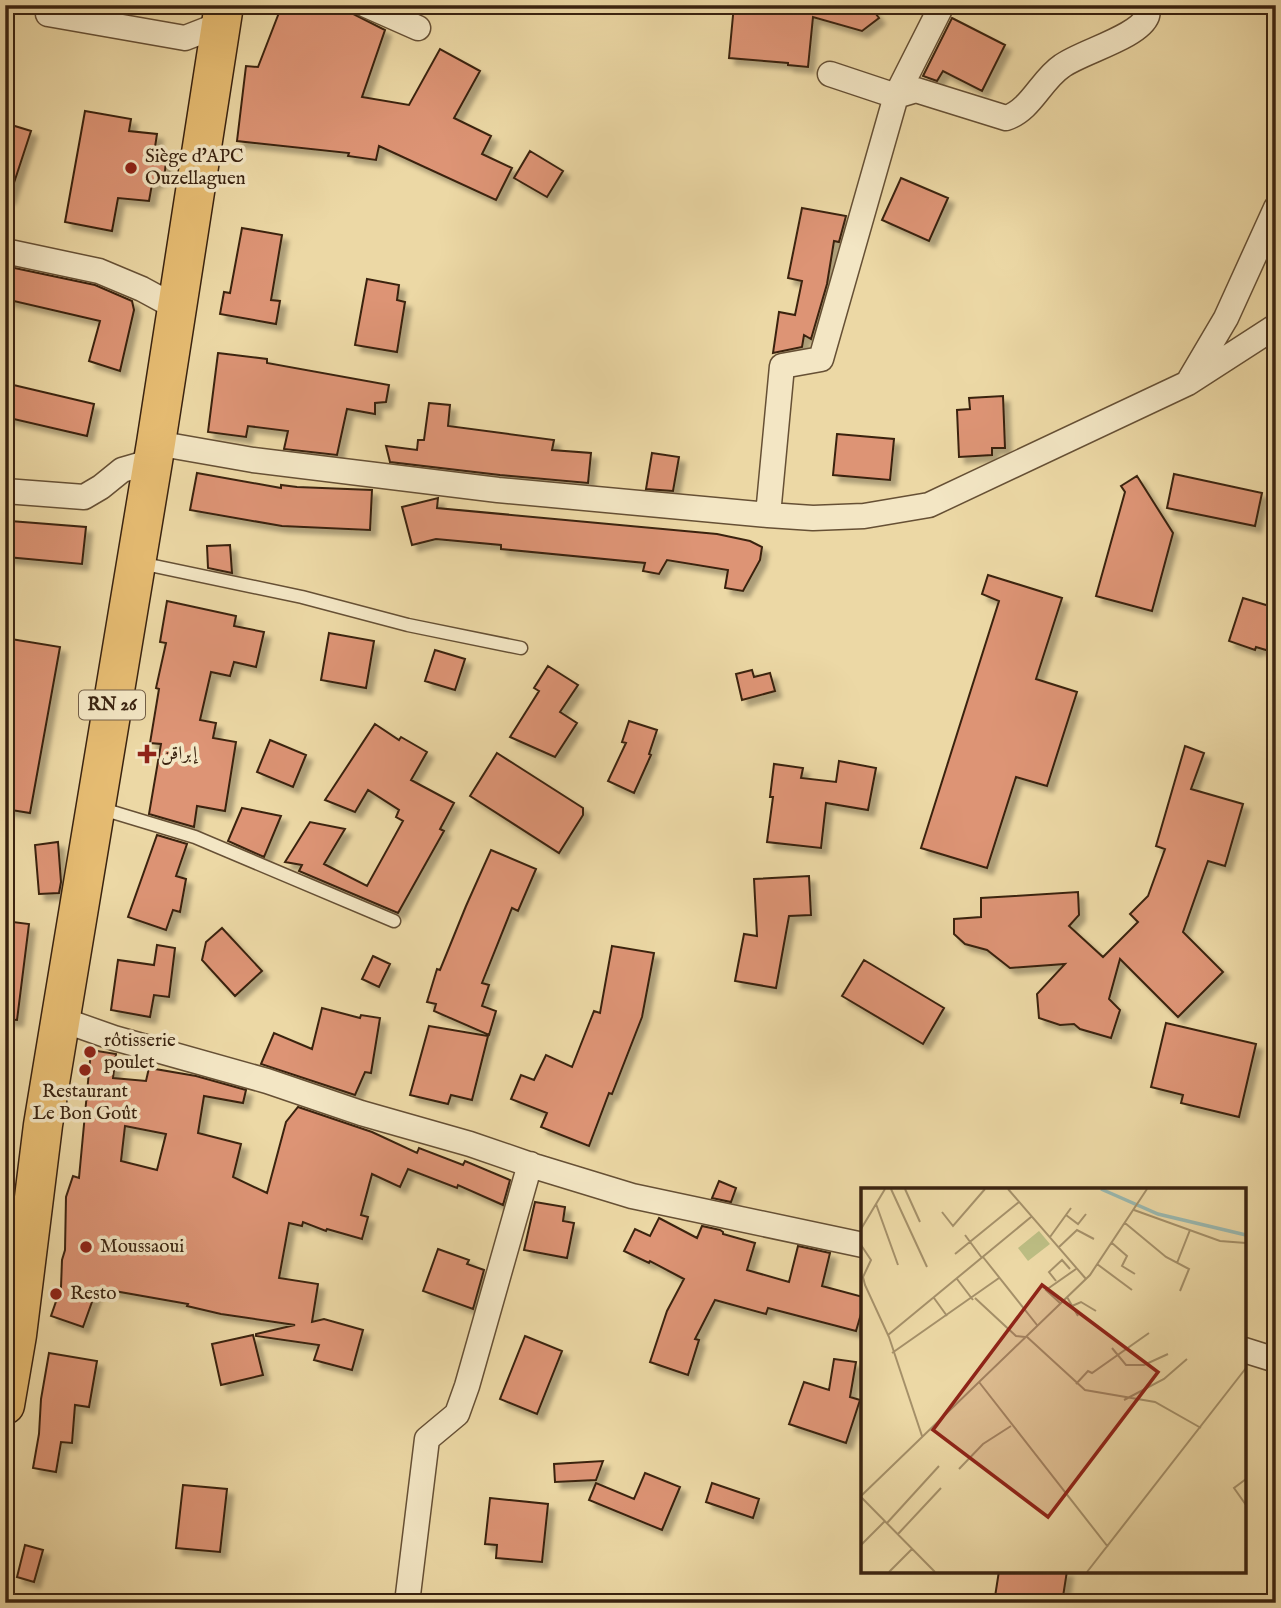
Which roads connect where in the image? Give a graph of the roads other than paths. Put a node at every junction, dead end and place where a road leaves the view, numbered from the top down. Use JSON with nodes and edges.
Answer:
{"nodes":[{"id":1,"x":50,"y":5,"type":"edge"},
{"id":2,"x":366,"y":5,"type":"edge"},
{"id":3,"x":942,"y":5,"type":"edge"},
{"id":4,"x":1148,"y":5,"type":"edge"},
{"id":5,"x":223,"y":15,"type":"edge"},
{"id":6,"x":418,"y":28,"type":"dead end"},
{"id":7,"x":830,"y":74,"type":"dead end"},
{"id":8,"x":896,"y":96,"type":"junction"},
{"id":9,"x":1276,"y":208,"type":"edge"},
{"id":10,"x":5,"y":251,"type":"edge"},
{"id":11,"x":177,"y":308,"type":"junction"},
{"id":12,"x":1276,"y":326,"type":"edge"},
{"id":13,"x":1188,"y":383,"type":"junction"},
{"id":14,"x":155,"y":452,"type":"junction"},
{"id":15,"x":5,"y":491,"type":"edge"},
{"id":16,"x":768,"y":515,"type":"junction"},
{"id":17,"x":136,"y":562,"type":"junction"},
{"id":18,"x":521,"y":648,"type":"dead end"},
{"id":19,"x":95,"y":807,"type":"junction"},
{"id":20,"x":394,"y":921,"type":"dead end"},
{"id":21,"x":60,"y":1018,"type":"junction"},
{"id":22,"x":530,"y":1164,"type":"junction"},
{"id":23,"x":861,"y":1245,"type":"edge"},
{"id":24,"x":1246,"y":1351,"type":"edge"},
{"id":25,"x":1276,"y":1360,"type":"edge"},
{"id":26,"x":5,"y":1405,"type":"edge"},
{"id":27,"x":407,"y":1603,"type":"edge"}],
"edges":[{"from":1,"to":5,"type":"street"},
{"from":2,"to":6,"type":"street"},
{"from":3,"to":8,"type":"street"},
{"from":4,"to":8,"type":"street"},
{"from":5,"to":11,"type":"main road","number":"RN 26"},
{"from":7,"to":8,"type":"street"},
{"from":8,"to":16,"type":"street"},
{"from":9,"to":13,"type":"street"},
{"from":10,"to":11,"type":"street"},
{"from":11,"to":14,"type":"main road","number":"RN 26"},
{"from":12,"to":13,"type":"street"},
{"from":13,"to":16,"type":"street"},
{"from":14,"to":15,"type":"street"},
{"from":14,"to":16,"type":"street"},
{"from":14,"to":17,"type":"main road","number":"RN 26"},
{"from":17,"to":18,"type":"lane"},
{"from":17,"to":19,"type":"main road","number":"RN 26"},
{"from":19,"to":20,"type":"lane"},
{"from":19,"to":21,"type":"main road","number":"RN 26"},
{"from":21,"to":22,"type":"street"},
{"from":21,"to":26,"type":"main road","number":"RN 26"},
{"from":22,"to":23,"type":"street"},
{"from":22,"to":27,"type":"street"},
{"from":24,"to":25,"type":"street"}]}
